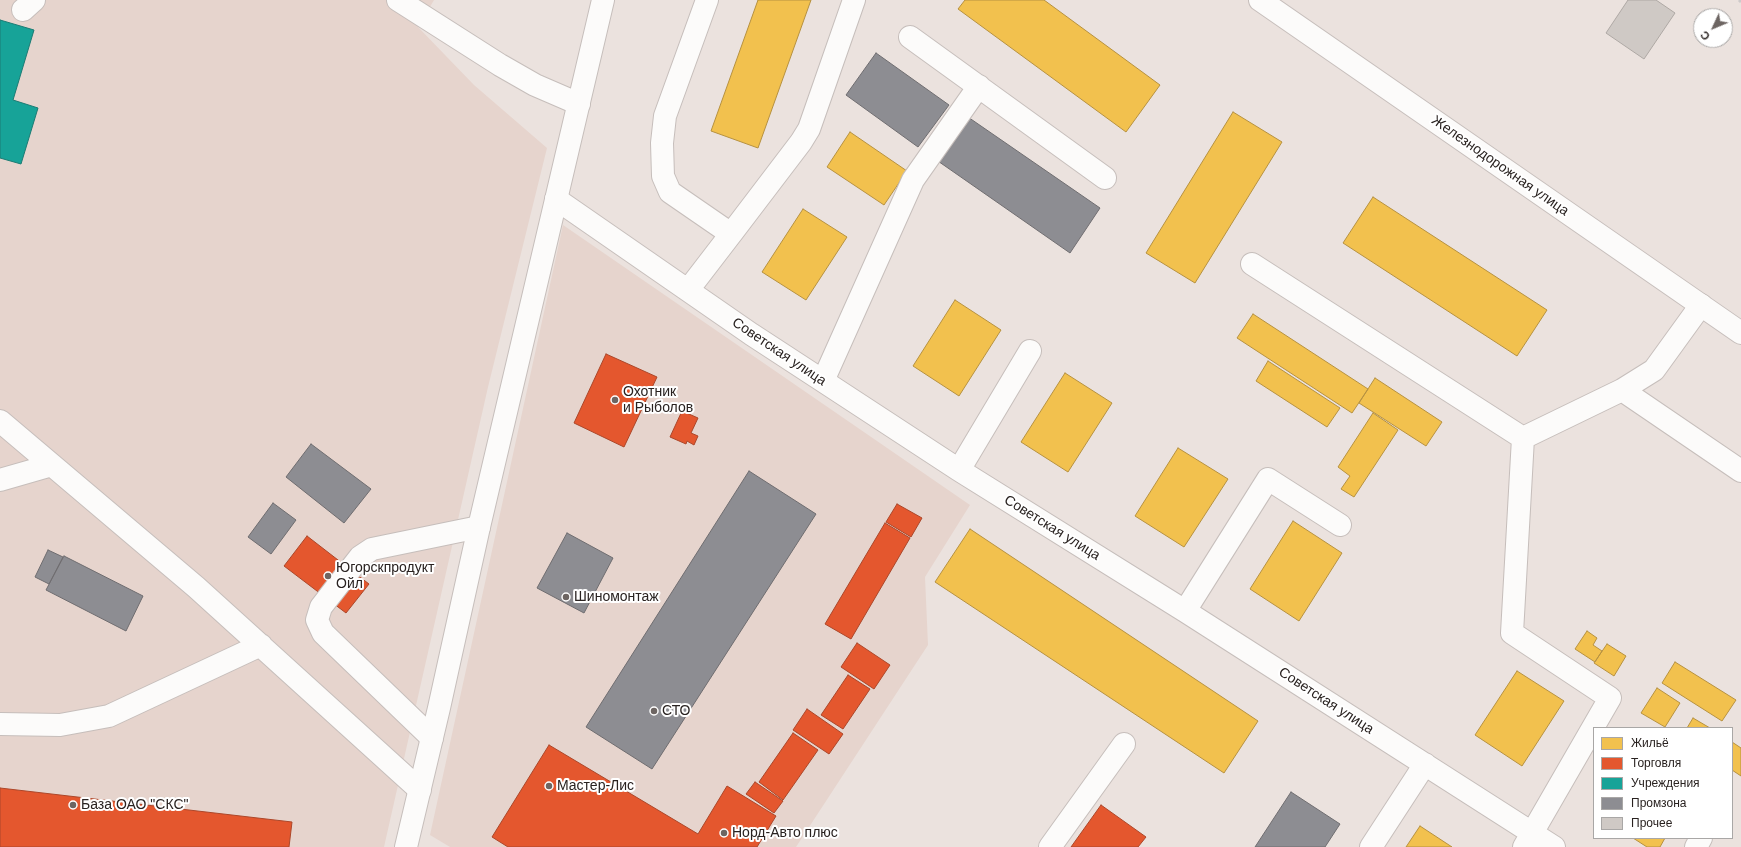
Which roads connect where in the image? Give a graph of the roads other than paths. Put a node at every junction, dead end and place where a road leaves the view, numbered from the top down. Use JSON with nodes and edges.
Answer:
{"nodes":[{"id":1,"x":398,"y":0,"type":"edge"},
{"id":2,"x":604,"y":0,"type":"edge"},
{"id":3,"x":706,"y":0,"type":"edge"},
{"id":4,"x":854,"y":0,"type":"edge"},
{"id":5,"x":1260,"y":0,"type":"edge"},
{"id":6,"x":910,"y":37,"type":"dead end"},
{"id":7,"x":979,"y":86,"type":"junction"},
{"id":8,"x":579,"y":104,"type":"junction"},
{"id":9,"x":1105,"y":178,"type":"dead end"},
{"id":10,"x":556,"y":199,"type":"junction"},
{"id":11,"x":731,"y":234,"type":"junction"},
{"id":12,"x":1252,"y":264,"type":"dead end"},
{"id":13,"x":688,"y":290,"type":"junction"},
{"id":14,"x":1701,"y":305,"type":"junction"},
{"id":15,"x":1741,"y":332,"type":"edge"},
{"id":16,"x":1030,"y":351,"type":"dead end"},
{"id":17,"x":823,"y":381,"type":"junction"},
{"id":18,"x":1622,"y":390,"type":"junction"},
{"id":19,"x":0,"y":421,"type":"edge"},
{"id":20,"x":1524,"y":438,"type":"junction"},
{"id":21,"x":52,"y":465,"type":"junction"},
{"id":22,"x":959,"y":470,"type":"junction"},
{"id":23,"x":1741,"y":471,"type":"edge"},
{"id":24,"x":0,"y":480,"type":"edge"},
{"id":25,"x":1340,"y":526,"type":"dead end"},
{"id":26,"x":479,"y":527,"type":"junction"},
{"id":27,"x":1185,"y":611,"type":"junction"},
{"id":28,"x":261,"y":644,"type":"junction"},
{"id":29,"x":0,"y":724,"type":"edge"},
{"id":30,"x":1593,"y":727,"type":"edge"},
{"id":31,"x":1593,"y":727,"type":"edge"},
{"id":32,"x":432,"y":738,"type":"junction"},
{"id":33,"x":1124,"y":744,"type":"dead end"},
{"id":34,"x":1425,"y":764,"type":"junction"},
{"id":35,"x":420,"y":790,"type":"junction"},
{"id":36,"x":1528,"y":840,"type":"edge"},
{"id":37,"x":406,"y":847,"type":"edge"},
{"id":38,"x":1050,"y":847,"type":"edge"},
{"id":39,"x":1371,"y":847,"type":"edge"},
{"id":40,"x":1554,"y":847,"type":"edge"}],
"edges":[{"from":1,"to":8,"type":"street"},
{"from":2,"to":8,"type":"street"},
{"from":3,"to":11,"type":"street"},
{"from":4,"to":11,"type":"street"},
{"from":5,"to":14,"type":"street","name":"Железнодорожная улица"},
{"from":6,"to":7,"type":"street"},
{"from":7,"to":9,"type":"street"},
{"from":7,"to":17,"type":"street"},
{"from":8,"to":10,"type":"street"},
{"from":10,"to":13,"type":"street","name":"Советская улица"},
{"from":10,"to":26,"type":"street"},
{"from":11,"to":13,"type":"street"},
{"from":12,"to":20,"type":"street"},
{"from":13,"to":17,"type":"street","name":"Советская улица"},
{"from":14,"to":15,"type":"street","name":"Железнодорожная улица"},
{"from":14,"to":18,"type":"street"},
{"from":16,"to":22,"type":"street"},
{"from":17,"to":22,"type":"street","name":"Советская улица"},
{"from":18,"to":20,"type":"street"},
{"from":18,"to":23,"type":"street"},
{"from":19,"to":21,"type":"street"},
{"from":20,"to":30,"type":"street"},
{"from":21,"to":24,"type":"street"},
{"from":21,"to":28,"type":"street"},
{"from":22,"to":27,"type":"street","name":"Советская улица"},
{"from":25,"to":27,"type":"street"},
{"from":26,"to":32,"type":"street"},
{"from":26,"to":32,"type":"street"},
{"from":27,"to":34,"type":"street","name":"Советская улица"},
{"from":28,"to":29,"type":"street"},
{"from":28,"to":35,"type":"street"},
{"from":31,"to":36,"type":"street"},
{"from":32,"to":35,"type":"street"},
{"from":33,"to":38,"type":"street"},
{"from":34,"to":36,"type":"street","name":"Советская улица"},
{"from":34,"to":39,"type":"street"},
{"from":35,"to":37,"type":"street"},
{"from":36,"to":40,"type":"street","name":"Советская улица"}]}
